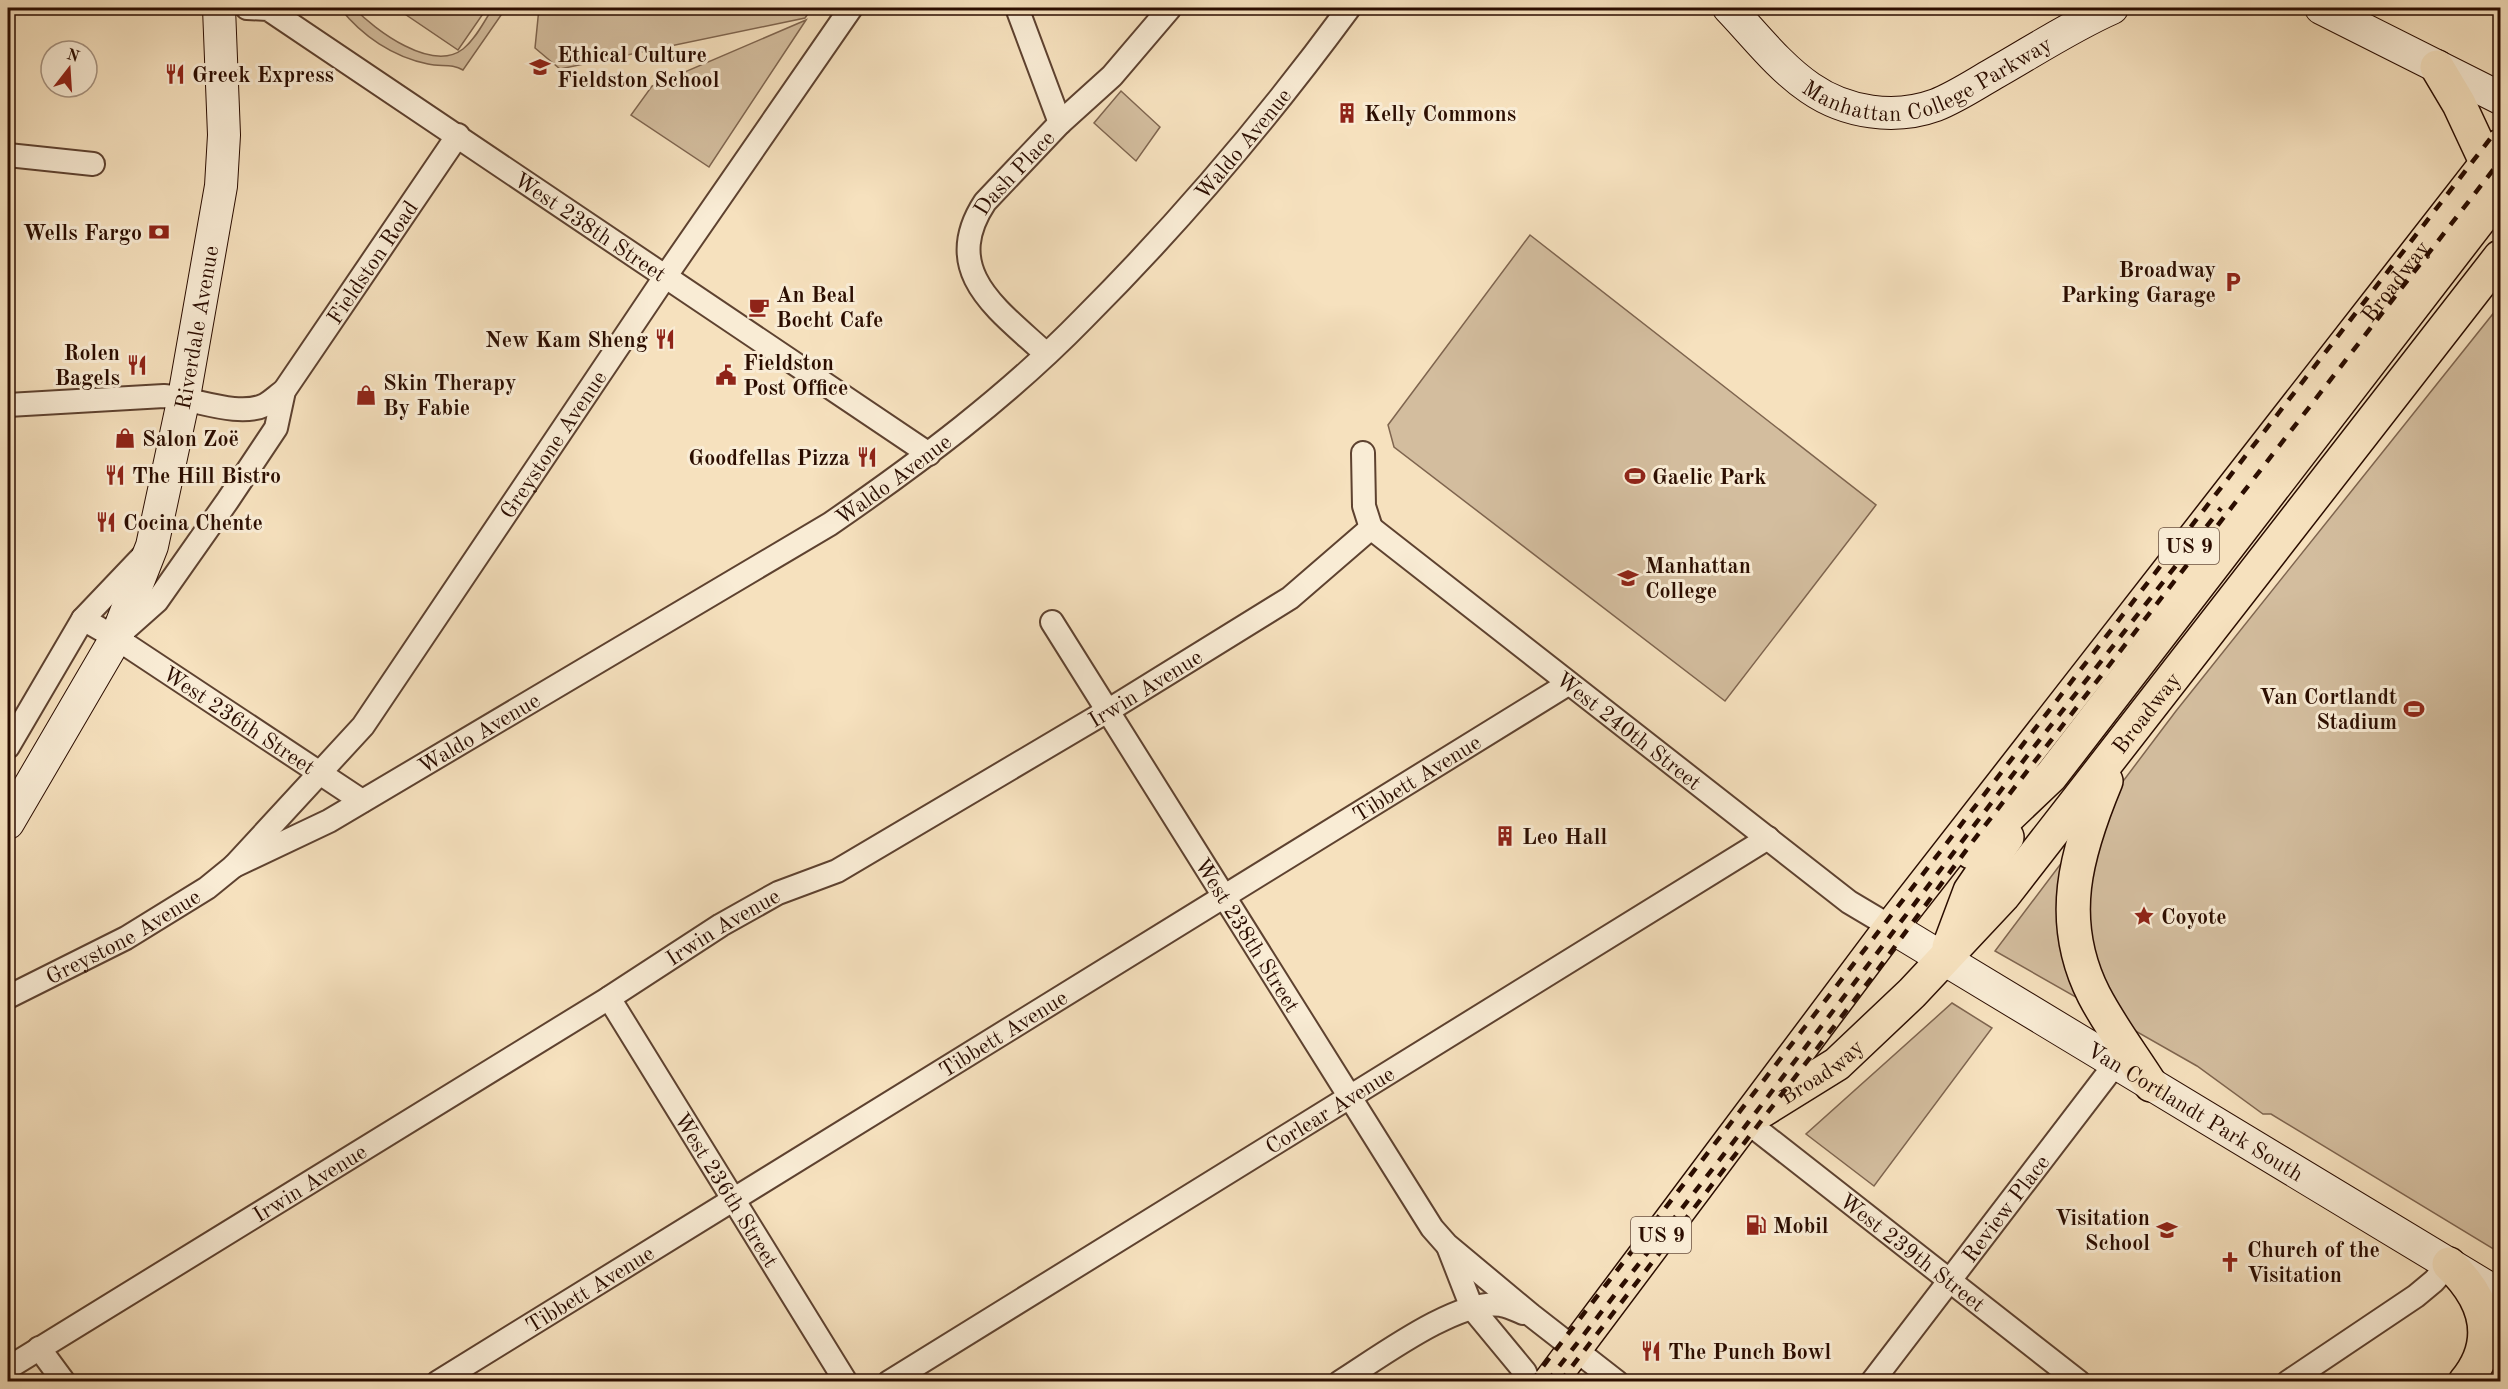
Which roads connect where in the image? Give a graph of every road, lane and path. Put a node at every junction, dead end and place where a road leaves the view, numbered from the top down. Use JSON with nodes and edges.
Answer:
{"nodes":[{"id":1,"x":219,"y":8,"type":"edge"},
{"id":2,"x":247,"y":8,"type":"edge"},
{"id":3,"x":851,"y":8,"type":"edge"},
{"id":4,"x":1017,"y":8,"type":"edge"},
{"id":5,"x":1170,"y":8,"type":"edge"},
{"id":6,"x":1349,"y":8,"type":"edge"},
{"id":7,"x":1729,"y":8,"type":"edge"},
{"id":8,"x":2112,"y":8,"type":"edge"},
{"id":9,"x":2321,"y":8,"type":"edge"},
{"id":10,"x":2437,"y":67,"type":"junction"},
{"id":11,"x":2500,"y":98,"type":"edge"},
{"id":12,"x":1060,"y":123,"type":"junction"},
{"id":13,"x":458,"y":135,"type":"junction"},
{"id":14,"x":8,"y":155,"type":"edge"},
{"id":15,"x":2494,"y":155,"type":"edge"},
{"id":16,"x":93,"y":164,"type":"dead end"},
{"id":17,"x":2500,"y":193,"type":"edge"},
{"id":18,"x":2500,"y":257,"type":"edge"},
{"id":19,"x":665,"y":277,"type":"junction"},
{"id":20,"x":1046,"y":354,"type":"junction"},
{"id":21,"x":284,"y":391,"type":"junction"},
{"id":22,"x":184,"y":397,"type":"junction"},
{"id":23,"x":8,"y":405,"type":"edge"},
{"id":24,"x":1363,"y":453,"type":"dead end"},
{"id":25,"x":929,"y":454,"type":"junction"},
{"id":26,"x":1371,"y":528,"type":"junction"},
{"id":27,"x":152,"y":546,"type":"junction"},
{"id":28,"x":83,"y":620,"type":"junction"},
{"id":29,"x":1052,"y":622,"type":"dead end"},
{"id":30,"x":116,"y":638,"type":"junction"},
{"id":31,"x":1568,"y":684,"type":"junction"},
{"id":32,"x":1109,"y":710,"type":"junction"},
{"id":33,"x":2122,"y":744,"type":"junction"},
{"id":34,"x":8,"y":747,"type":"edge"},
{"id":35,"x":320,"y":773,"type":"junction"},
{"id":36,"x":2051,"y":776,"type":"junction"},
{"id":37,"x":362,"y":801,"type":"junction"},
{"id":38,"x":329,"y":821,"type":"joint"},
{"id":39,"x":8,"y":823,"type":"edge"},
{"id":40,"x":1768,"y":838,"type":"junction"},
{"id":41,"x":234,"y":866,"type":"junction"},
{"id":42,"x":1225,"y":896,"type":"junction"},
{"id":43,"x":1891,"y":927,"type":"junction"},
{"id":44,"x":1945,"y":960,"type":"junction"},
{"id":45,"x":8,"y":998,"type":"edge"},
{"id":46,"x":609,"y":998,"type":"junction"},
{"id":47,"x":2116,"y":1063,"type":"junction"},
{"id":48,"x":2151,"y":1084,"type":"junction"},
{"id":49,"x":1350,"y":1097,"type":"junction"},
{"id":50,"x":1746,"y":1121,"type":"junction"},
{"id":51,"x":733,"y":1199,"type":"junction"},
{"id":52,"x":1447,"y":1245,"type":"junction"},
{"id":53,"x":2449,"y":1264,"type":"junction"},
{"id":54,"x":1950,"y":1281,"type":"junction"},
{"id":55,"x":2487,"y":1292,"type":"edge"},
{"id":56,"x":1472,"y":1308,"type":"junction"},
{"id":57,"x":1531,"y":1315,"type":"junction"},
{"id":58,"x":39,"y":1348,"type":"junction"},
{"id":59,"x":1575,"y":1349,"type":"junction"},
{"id":60,"x":2492,"y":1363,"type":"edge"},
{"id":61,"x":8,"y":1368,"type":"edge"},
{"id":62,"x":64,"y":1382,"type":"edge"},
{"id":63,"x":438,"y":1382,"type":"edge"},
{"id":64,"x":846,"y":1382,"type":"edge"},
{"id":65,"x":889,"y":1382,"type":"edge"},
{"id":66,"x":1340,"y":1382,"type":"edge"},
{"id":67,"x":1529,"y":1382,"type":"edge"},
{"id":68,"x":1550,"y":1382,"type":"edge"},
{"id":69,"x":1617,"y":1382,"type":"edge"},
{"id":70,"x":1872,"y":1382,"type":"edge"},
{"id":71,"x":2079,"y":1382,"type":"edge"},
{"id":72,"x":2288,"y":1382,"type":"edge"},
{"id":73,"x":2465,"y":1382,"type":"edge"},
{"id":74,"x":2490,"y":1382,"type":"edge"}],
"edges":[{"from":1,"to":22,"type":"main road","name":"Riverdale Avenue"},
{"from":2,"to":13,"type":"street","name":"West 238th Street"},
{"from":3,"to":19,"type":"street","name":"Greystone Avenue"},
{"from":4,"to":12,"type":"street"},
{"from":5,"to":12,"type":"street","name":"Dash Place"},
{"from":6,"to":20,"type":"street","name":"Waldo Avenue"},
{"from":7,"to":8,"type":"main road","name":"Manhattan College Parkway"},
{"from":9,"to":10,"type":"main road"},
{"from":10,"to":11,"type":"main road"},
{"from":10,"to":15,"type":"main road"},
{"from":12,"to":20,"type":"street","name":"Dash Place"},
{"from":13,"to":19,"type":"street","name":"West 238th Street"},
{"from":13,"to":21,"type":"street","name":"Fieldston Road"},
{"from":14,"to":16,"type":"street"},
{"from":15,"to":43,"type":"main road","name":"Broadway","number":"US 9"},
{"from":17,"to":36,"type":"main road","name":"Broadway","number":"US 9"},
{"from":18,"to":33,"type":"main road","name":"Broadway","number":"US 9"},
{"from":19,"to":25,"type":"street","name":"West 238th Street"},
{"from":19,"to":35,"type":"street","name":"Greystone Avenue"},
{"from":20,"to":25,"type":"street","name":"Waldo Avenue"},
{"from":21,"to":22,"type":"street","name":"Fieldston Road"},
{"from":21,"to":30,"type":"street","name":"Fieldston Road"},
{"from":22,"to":23,"type":"street"},
{"from":22,"to":27,"type":"main road","name":"Riverdale Avenue"},
{"from":24,"to":26,"type":"street"},
{"from":25,"to":37,"type":"street","name":"Waldo Avenue"},
{"from":26,"to":31,"type":"street","name":"West 240th Street"},
{"from":26,"to":32,"type":"street","name":"Irwin Avenue"},
{"from":27,"to":28,"type":"street"},
{"from":27,"to":30,"type":"main road","name":"Riverdale Avenue"},
{"from":28,"to":30,"type":"street"},
{"from":28,"to":34,"type":"street"},
{"from":29,"to":32,"type":"street","name":"West 238th Street"},
{"from":30,"to":35,"type":"street","name":"West 236th Street"},
{"from":30,"to":39,"type":"main road","name":"Riverdale Avenue"},
{"from":31,"to":40,"type":"street","name":"West 240th Street"},
{"from":31,"to":42,"type":"street","name":"Tibbett Avenue"},
{"from":32,"to":42,"type":"street","name":"West 238th Street"},
{"from":32,"to":46,"type":"street","name":"Irwin Avenue"},
{"from":33,"to":44,"type":"main road","name":"Broadway","number":"US 9"},
{"from":33,"to":48,"type":"main road"},
{"from":35,"to":37,"type":"street","name":"West 236th Street"},
{"from":35,"to":41,"type":"street","name":"Greystone Avenue"},
{"from":36,"to":43,"type":"main road","name":"Broadway","number":"US 9"},
{"from":36,"to":44,"type":"main road"},
{"from":37,"to":38,"type":"street","name":"Waldo Avenue"},
{"from":38,"to":41,"type":"street","name":"Greystone Avenue"},
{"from":40,"to":43,"type":"street","name":"West 240th Street"},
{"from":40,"to":49,"type":"street","name":"Corlear Avenue"},
{"from":41,"to":45,"type":"street","name":"Greystone Avenue"},
{"from":42,"to":49,"type":"street","name":"West 238th Street"},
{"from":42,"to":51,"type":"street","name":"Tibbett Avenue"},
{"from":43,"to":44,"type":"main road","name":"Van Cortlandt Park South"},
{"from":43,"to":50,"type":"main road","name":"Broadway","number":"US 9"},
{"from":44,"to":47,"type":"main road","name":"Van Cortlandt Park South"},
{"from":44,"to":50,"type":"main road","name":"Broadway","number":"US 9"},
{"from":46,"to":51,"type":"street","name":"West 236th Street"},
{"from":46,"to":58,"type":"street","name":"Irwin Avenue"},
{"from":47,"to":48,"type":"main road","name":"Van Cortlandt Park South"},
{"from":47,"to":54,"type":"street","name":"Review Place"},
{"from":48,"to":53,"type":"main road","name":"Van Cortlandt Park South"},
{"from":49,"to":52,"type":"street","name":"West 238th Street"},
{"from":49,"to":65,"type":"street","name":"Corlear Avenue"},
{"from":50,"to":54,"type":"street","name":"West 239th Street"},
{"from":50,"to":59,"type":"main road","name":"Broadway","number":"US 9"},
{"from":51,"to":63,"type":"street","name":"Tibbett Avenue"},
{"from":51,"to":64,"type":"street","name":"West 236th Street"},
{"from":52,"to":56,"type":"street","name":"West 238th Street"},
{"from":52,"to":57,"type":"street","name":"West 238th Street"},
{"from":53,"to":55,"type":"main road"},
{"from":53,"to":72,"type":"street"},
{"from":54,"to":70,"type":"street","name":"Review Place"},
{"from":54,"to":71,"type":"street","name":"West 239th Street"},
{"from":55,"to":60,"type":"main road"},
{"from":56,"to":57,"type":"street"},
{"from":56,"to":66,"type":"street"},
{"from":56,"to":67,"type":"street","name":"West 238th Street"},
{"from":57,"to":59,"type":"street","name":"West 238th Street"},
{"from":58,"to":61,"type":"street","name":"Irwin Avenue"},
{"from":58,"to":62,"type":"street"},
{"from":59,"to":68,"type":"main road","name":"Broadway","number":"US 9"},
{"from":59,"to":69,"type":"street","name":"West 238th Street"},
{"from":60,"to":73,"type":"main road"},
{"from":60,"to":74,"type":"main road"}]}
